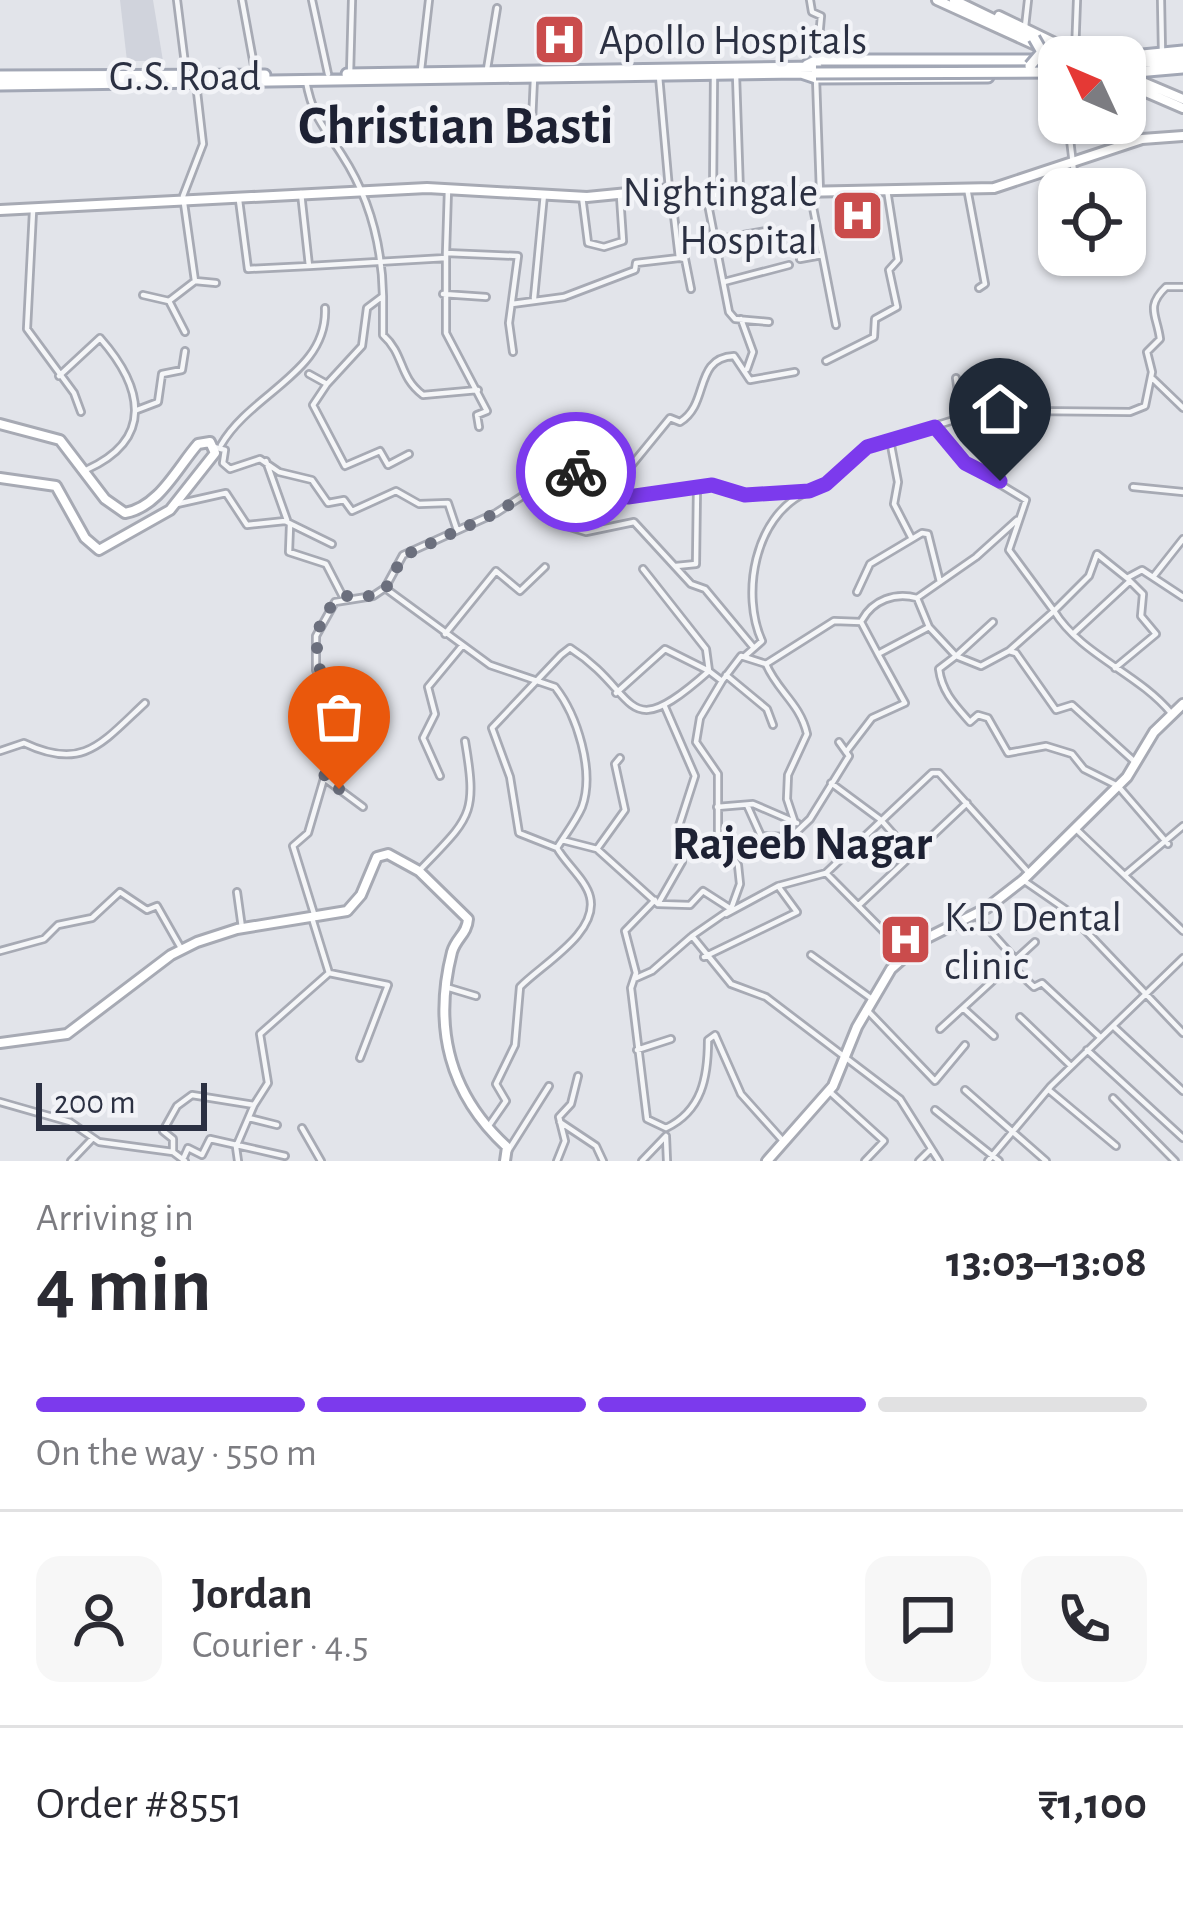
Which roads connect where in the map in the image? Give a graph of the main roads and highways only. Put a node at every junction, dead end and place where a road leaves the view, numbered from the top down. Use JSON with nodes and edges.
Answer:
{"nodes":[{"id":1,"x":1032,"y":40,"type":"road end"},
{"id":2,"x":1183,"y":51,"type":"edge"},
{"id":3,"x":1146,"y":60,"type":"edge"},
{"id":4,"x":1024,"y":62,"type":"junction"},
{"id":5,"x":1038,"y":64,"type":"edge"},
{"id":6,"x":1183,"y":65,"type":"edge"},
{"id":7,"x":1038,"y":66,"type":"edge"},
{"id":8,"x":1146,"y":68,"type":"edge"},
{"id":9,"x":802,"y":70,"type":"junction"},
{"id":10,"x":816,"y":70,"type":"junction"},
{"id":11,"x":1038,"y":71,"type":"edge"},
{"id":12,"x":0,"y":76,"type":"edge"},
{"id":13,"x":1017,"y":76,"type":"junction"},
{"id":14,"x":1146,"y":76,"type":"edge"},
{"id":15,"x":191,"y":79,"type":"junction"},
{"id":16,"x":0,"y":85,"type":"edge"}],
"edges":[{"from":1,"to":4,"type":"main road","bridge":true},
{"from":2,"to":3,"type":"main road"},
{"from":4,"to":5,"type":"main road","bridge":true},
{"from":4,"to":10,"type":"main road","bridge":true},
{"from":4,"to":13,"type":"main road"},
{"from":6,"to":8,"type":"main road"},
{"from":6,"to":14,"type":"main road"},
{"from":7,"to":10,"type":"main road","bridge":true},
{"from":9,"to":10,"type":"main road"},
{"from":9,"to":15,"type":"main road","name":"G.S. Road"},
{"from":9,"to":15,"type":"main road","name":"G.S. Road"},
{"from":10,"to":13,"type":"main road"},
{"from":11,"to":13,"type":"main road"},
{"from":12,"to":15,"type":"main road","name":"G.S. Road"},
{"from":15,"to":16,"type":"main road","name":"G.S. Road"}]}
